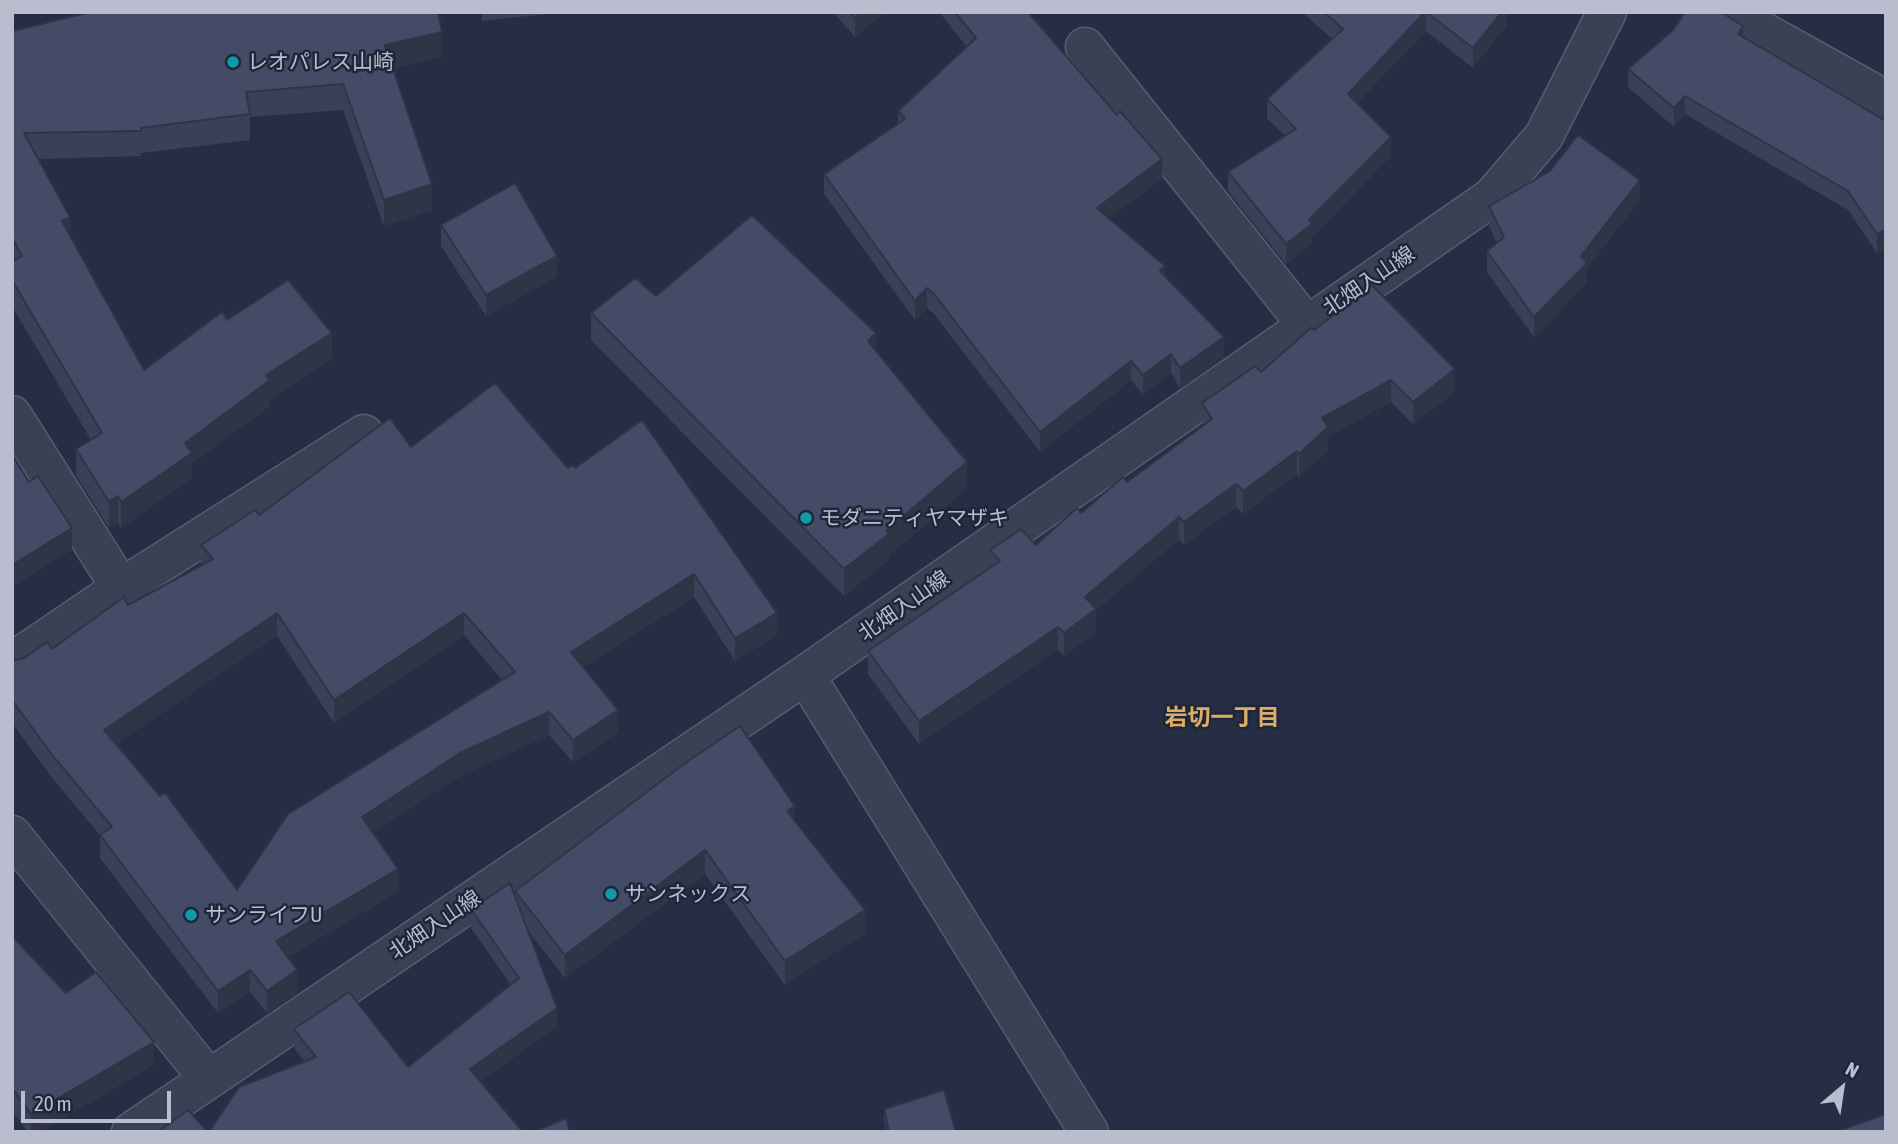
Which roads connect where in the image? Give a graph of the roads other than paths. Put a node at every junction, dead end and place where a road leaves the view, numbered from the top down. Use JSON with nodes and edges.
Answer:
{"nodes":[{"id":1,"x":1607,"y":12,"type":"edge"},
{"id":2,"x":1728,"y":12,"type":"edge"},
{"id":3,"x":1085,"y":47,"type":"dead end"},
{"id":4,"x":1886,"y":100,"type":"edge"},
{"id":5,"x":1306,"y":324,"type":"junction"},
{"id":6,"x":12,"y":415,"type":"edge"},
{"id":7,"x":364,"y":434,"type":"edge"},
{"id":8,"x":121,"y":587,"type":"junction"},
{"id":9,"x":12,"y":662,"type":"edge"},
{"id":10,"x":805,"y":675,"type":"junction"},
{"id":11,"x":12,"y":835,"type":"edge"},
{"id":12,"x":208,"y":1079,"type":"junction"},
{"id":13,"x":131,"y":1132,"type":"edge"},
{"id":14,"x":1089,"y":1132,"type":"edge"}],
"edges":[{"from":1,"to":5,"type":"street","name":"北畑入山線"},
{"from":2,"to":4,"type":"street"},
{"from":3,"to":5,"type":"street"},
{"from":5,"to":10,"type":"street","name":"北畑入山線"},
{"from":6,"to":8,"type":"street"},
{"from":7,"to":8,"type":"street"},
{"from":8,"to":9,"type":"street"},
{"from":10,"to":12,"type":"street","name":"北畑入山線"},
{"from":10,"to":14,"type":"street"},
{"from":11,"to":12,"type":"street"},
{"from":12,"to":13,"type":"street","name":"北畑入山線"}]}
